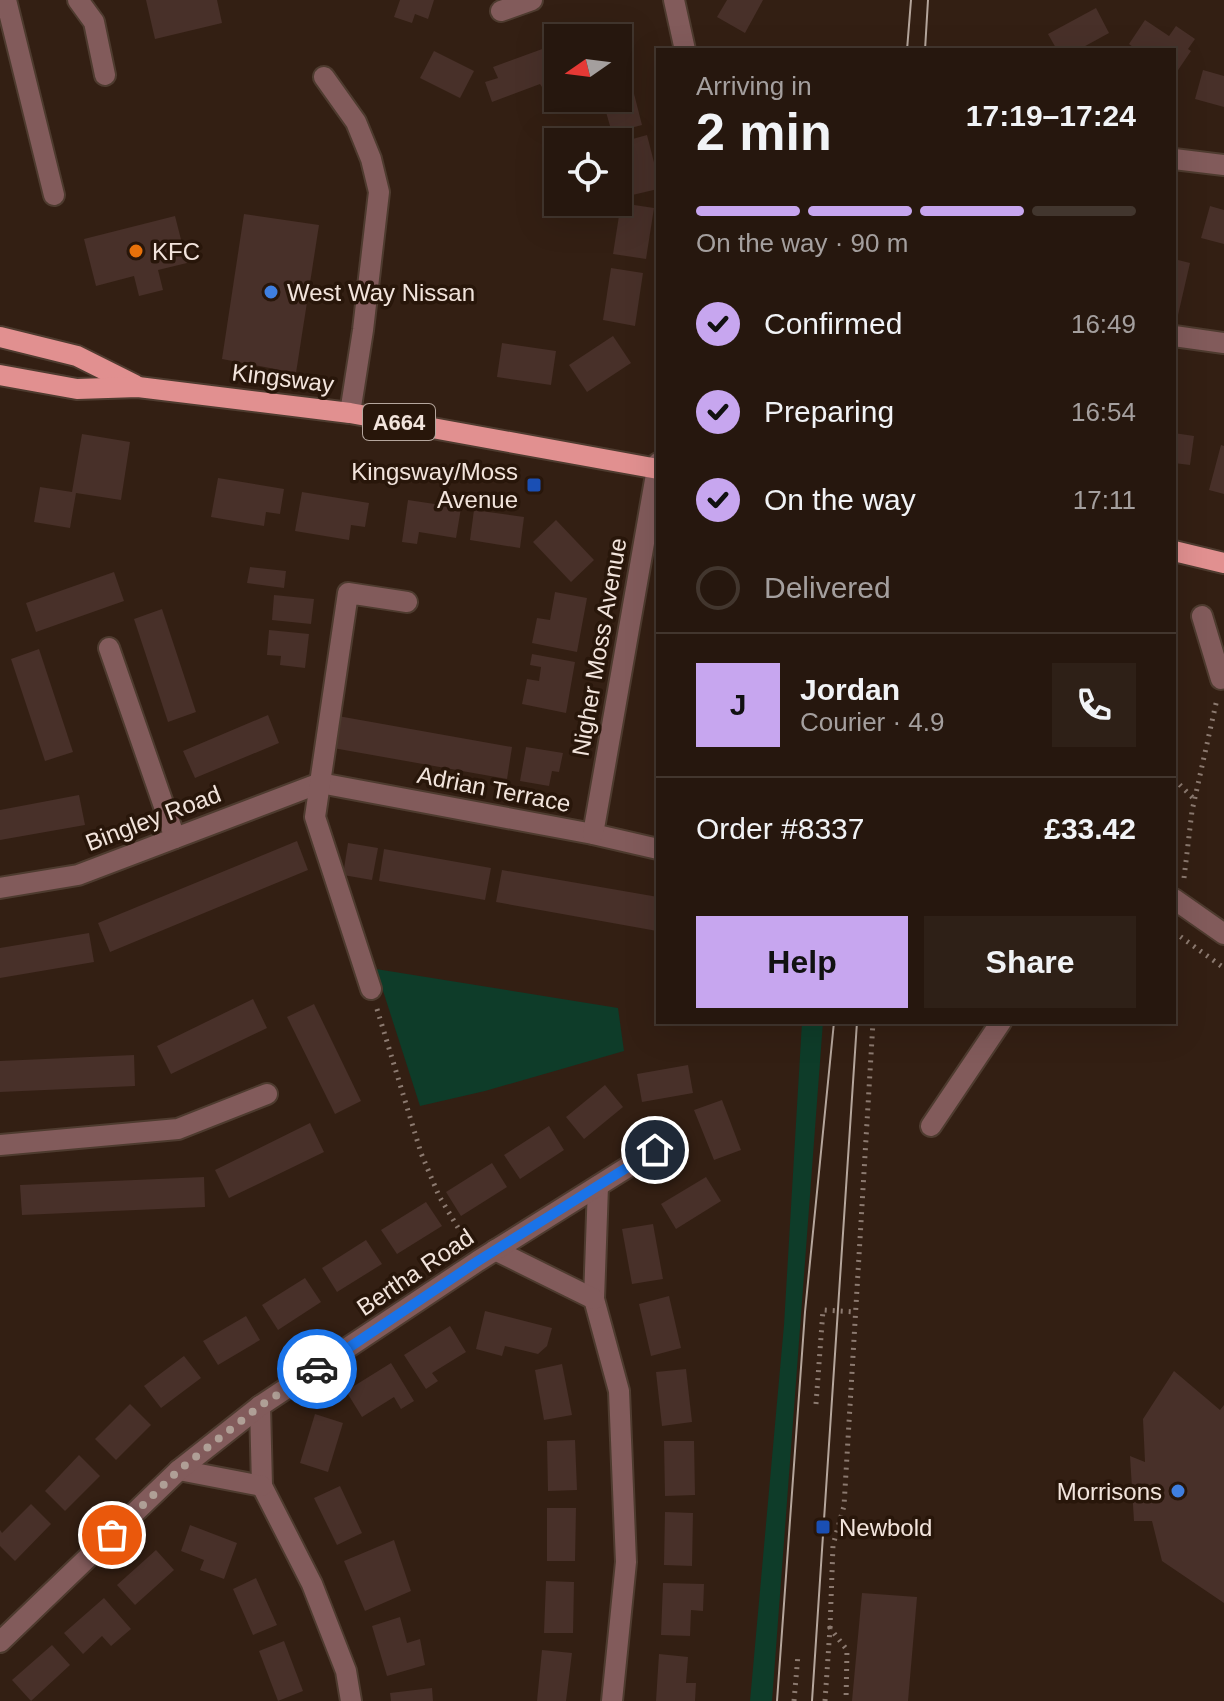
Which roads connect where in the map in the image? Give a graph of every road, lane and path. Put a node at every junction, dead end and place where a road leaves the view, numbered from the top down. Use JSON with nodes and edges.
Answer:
{"nodes":[{"id":1,"x":7,"y":0,"type":"edge"},
{"id":2,"x":78,"y":0,"type":"edge"},
{"id":3,"x":532,"y":0,"type":"edge"},
{"id":4,"x":674,"y":0,"type":"edge"},
{"id":5,"x":0,"y":3,"type":"edge"},
{"id":6,"x":501,"y":11,"type":"dead end"},
{"id":7,"x":685,"y":48,"type":"edge"},
{"id":8,"x":105,"y":75,"type":"dead end"},
{"id":9,"x":324,"y":77,"type":"dead end"},
{"id":10,"x":1176,"y":159,"type":"edge"},
{"id":11,"x":1224,"y":165,"type":"edge"},
{"id":12,"x":54,"y":195,"type":"dead end"},
{"id":13,"x":1176,"y":336,"type":"edge"},
{"id":14,"x":0,"y":337,"type":"edge"},
{"id":15,"x":1224,"y":343,"type":"edge"},
{"id":16,"x":0,"y":375,"type":"edge"},
{"id":17,"x":138,"y":387,"type":"junction"},
{"id":18,"x":350,"y":413,"type":"junction"},
{"id":19,"x":656,"y":467,"type":"edge"},
{"id":20,"x":656,"y":478,"type":"edge"},
{"id":21,"x":1176,"y":553,"type":"edge"},
{"id":22,"x":1224,"y":563,"type":"edge"},
{"id":23,"x":407,"y":602,"type":"dead end"},
{"id":24,"x":1202,"y":616,"type":"dead end"},
{"id":25,"x":109,"y":648,"type":"dead end"},
{"id":26,"x":1221,"y":679,"type":"joint"},
{"id":27,"x":1176,"y":781,"type":"edge"},
{"id":28,"x":320,"y":783,"type":"junction"},
{"id":29,"x":1195,"y":800,"type":"junction"},
{"id":30,"x":593,"y":834,"type":"junction"},
{"id":31,"x":175,"y":838,"type":"junction"},
{"id":32,"x":656,"y":849,"type":"edge"},
{"id":33,"x":0,"y":888,"type":"edge"},
{"id":34,"x":1178,"y":894,"type":"edge"},
{"id":35,"x":1176,"y":933,"type":"edge"},
{"id":36,"x":1224,"y":934,"type":"edge"},
{"id":37,"x":1224,"y":968,"type":"edge"},
{"id":38,"x":371,"y":989,"type":"joint"},
{"id":39,"x":873,"y":1024,"type":"edge"},
{"id":40,"x":1000,"y":1024,"type":"edge"},
{"id":41,"x":267,"y":1094,"type":"dead end"},
{"id":42,"x":931,"y":1126,"type":"dead end"},
{"id":43,"x":0,"y":1145,"type":"edge"},
{"id":44,"x":655,"y":1150,"type":"dead end"},
{"id":45,"x":598,"y":1186,"type":"junction"},
{"id":46,"x":486,"y":1255,"type":"junction"},
{"id":47,"x":594,"y":1299,"type":"junction"},
{"id":48,"x":856,"y":1312,"type":"junction"},
{"id":49,"x":816,"y":1404,"type":"dead end"},
{"id":50,"x":260,"y":1406,"type":"junction"},
{"id":51,"x":179,"y":1470,"type":"junction"},
{"id":52,"x":262,"y":1486,"type":"junction"},
{"id":53,"x":830,"y":1628,"type":"junction"},
{"id":54,"x":0,"y":1642,"type":"edge"},
{"id":55,"x":798,"y":1655,"type":"dead end"},
{"id":56,"x":351,"y":1701,"type":"edge"},
{"id":57,"x":612,"y":1701,"type":"edge"},
{"id":58,"x":794,"y":1701,"type":"edge"},
{"id":59,"x":825,"y":1701,"type":"edge"},
{"id":60,"x":846,"y":1701,"type":"edge"}],
"edges":[{"from":1,"to":5,"type":"street"},
{"from":1,"to":12,"type":"street"},
{"from":2,"to":8,"type":"street"},
{"from":3,"to":6,"type":"street"},
{"from":4,"to":7,"type":"street"},
{"from":9,"to":18,"type":"street"},
{"from":10,"to":11,"type":"street"},
{"from":13,"to":15,"type":"street"},
{"from":14,"to":17,"type":"main road","name":"Kingsway","number":"A664"},
{"from":16,"to":17,"type":"main road","name":"Kingsway","number":"A664"},
{"from":17,"to":18,"type":"main road","name":"Kingsway","number":"A664"},
{"from":18,"to":19,"type":"main road","name":"Kingsway","number":"A664"},
{"from":20,"to":30,"type":"street","name":"Nigher Moss Avenue"},
{"from":21,"to":22,"type":"main road"},
{"from":23,"to":28,"type":"street"},
{"from":24,"to":26,"type":"street"},
{"from":25,"to":31,"type":"street"},
{"from":26,"to":29,"type":"path"},
{"from":27,"to":29,"type":"path"},
{"from":28,"to":30,"type":"street","name":"Adrian Terrace"},
{"from":28,"to":31,"type":"street","name":"Bingley Road"},
{"from":28,"to":38,"type":"street"},
{"from":29,"to":34,"type":"path"},
{"from":30,"to":32,"type":"street","name":"Adrian Terrace"},
{"from":31,"to":33,"type":"street","name":"Bingley Road"},
{"from":34,"to":36,"type":"street"},
{"from":35,"to":37,"type":"path"},
{"from":38,"to":46,"type":"path"},
{"from":39,"to":48,"type":"path"},
{"from":40,"to":42,"type":"street"},
{"from":41,"to":43,"type":"street"},
{"from":44,"to":45,"type":"street","name":"Bertha Road"},
{"from":45,"to":46,"type":"street","name":"Bertha Road"},
{"from":45,"to":47,"type":"street"},
{"from":46,"to":47,"type":"street"},
{"from":46,"to":50,"type":"street","name":"Bertha Road"},
{"from":47,"to":57,"type":"street"},
{"from":48,"to":49,"type":"path"},
{"from":48,"to":53,"type":"path"},
{"from":50,"to":51,"type":"street","name":"Bertha Road"},
{"from":50,"to":52,"type":"street"},
{"from":51,"to":52,"type":"street"},
{"from":51,"to":54,"type":"street","name":"Bertha Road"},
{"from":52,"to":56,"type":"street"},
{"from":53,"to":59,"type":"path"},
{"from":53,"to":60,"type":"path"},
{"from":55,"to":58,"type":"path"}]}
